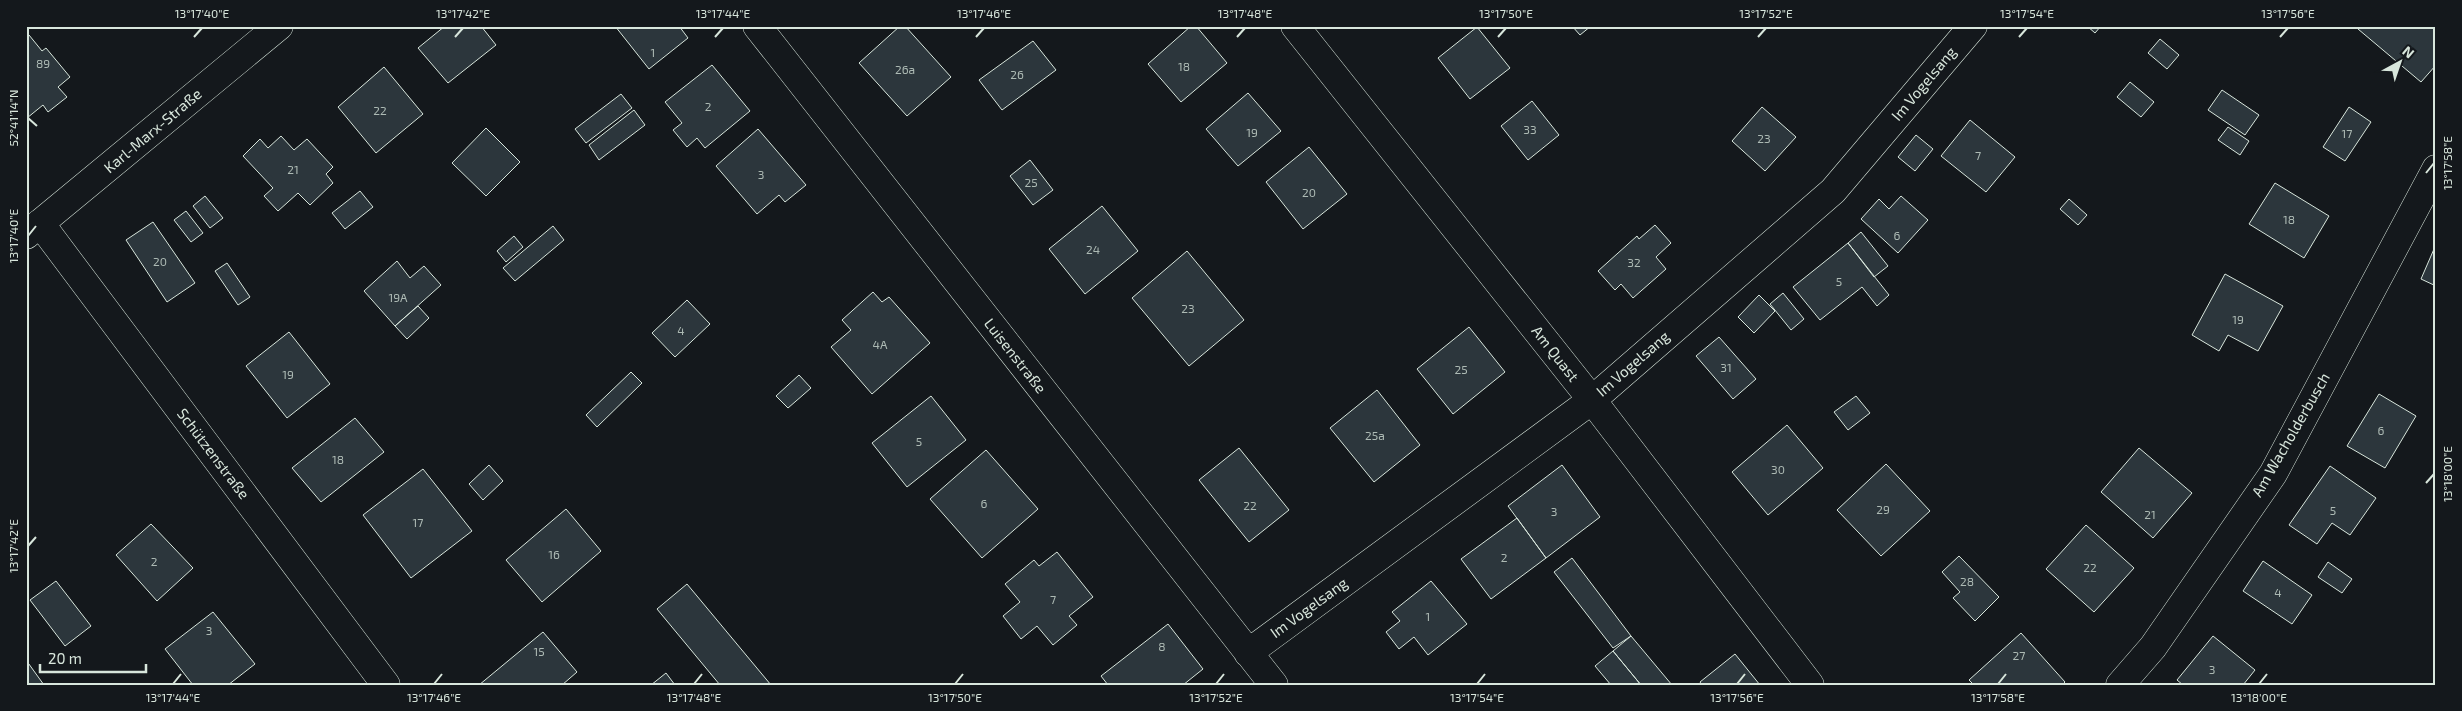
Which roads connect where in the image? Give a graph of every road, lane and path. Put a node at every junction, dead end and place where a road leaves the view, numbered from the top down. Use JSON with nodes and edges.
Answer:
{"nodes":[{"id":1,"x":279,"y":26,"type":"edge"},
{"id":2,"x":757,"y":26,"type":"edge"},
{"id":3,"x":1295,"y":26,"type":"edge"},
{"id":4,"x":1973,"y":26,"type":"edge"},
{"id":5,"x":2436,"y":169,"type":"edge"},
{"id":6,"x":33,"y":229,"type":"edge"},
{"id":7,"x":1592,"y":400,"type":"junction"},
{"id":8,"x":1248,"y":653,"type":"junction"},
{"id":9,"x":386,"y":685,"type":"edge"},
{"id":10,"x":1274,"y":685,"type":"edge"},
{"id":11,"x":1810,"y":685,"type":"edge"},
{"id":12,"x":2120,"y":685,"type":"edge"}],
"edges":[{"from":1,"to":6,"type":"street","name":"Karl-Marx-Straße"},
{"from":2,"to":8,"type":"street","name":"Luisenstraße"},
{"from":3,"to":7,"type":"street","name":"Am Quast"},
{"from":4,"to":7,"type":"street","name":"Im Vogelsang"},
{"from":5,"to":12,"type":"street","name":"Am Wacholderbusch"},
{"from":6,"to":9,"type":"street","name":"Schützenstraße"},
{"from":7,"to":8,"type":"street","name":"Im Vogelsang"},
{"from":7,"to":11,"type":"street","name":"Am Quast"},
{"from":8,"to":10,"type":"street","name":"Luisenstraße"}]}
